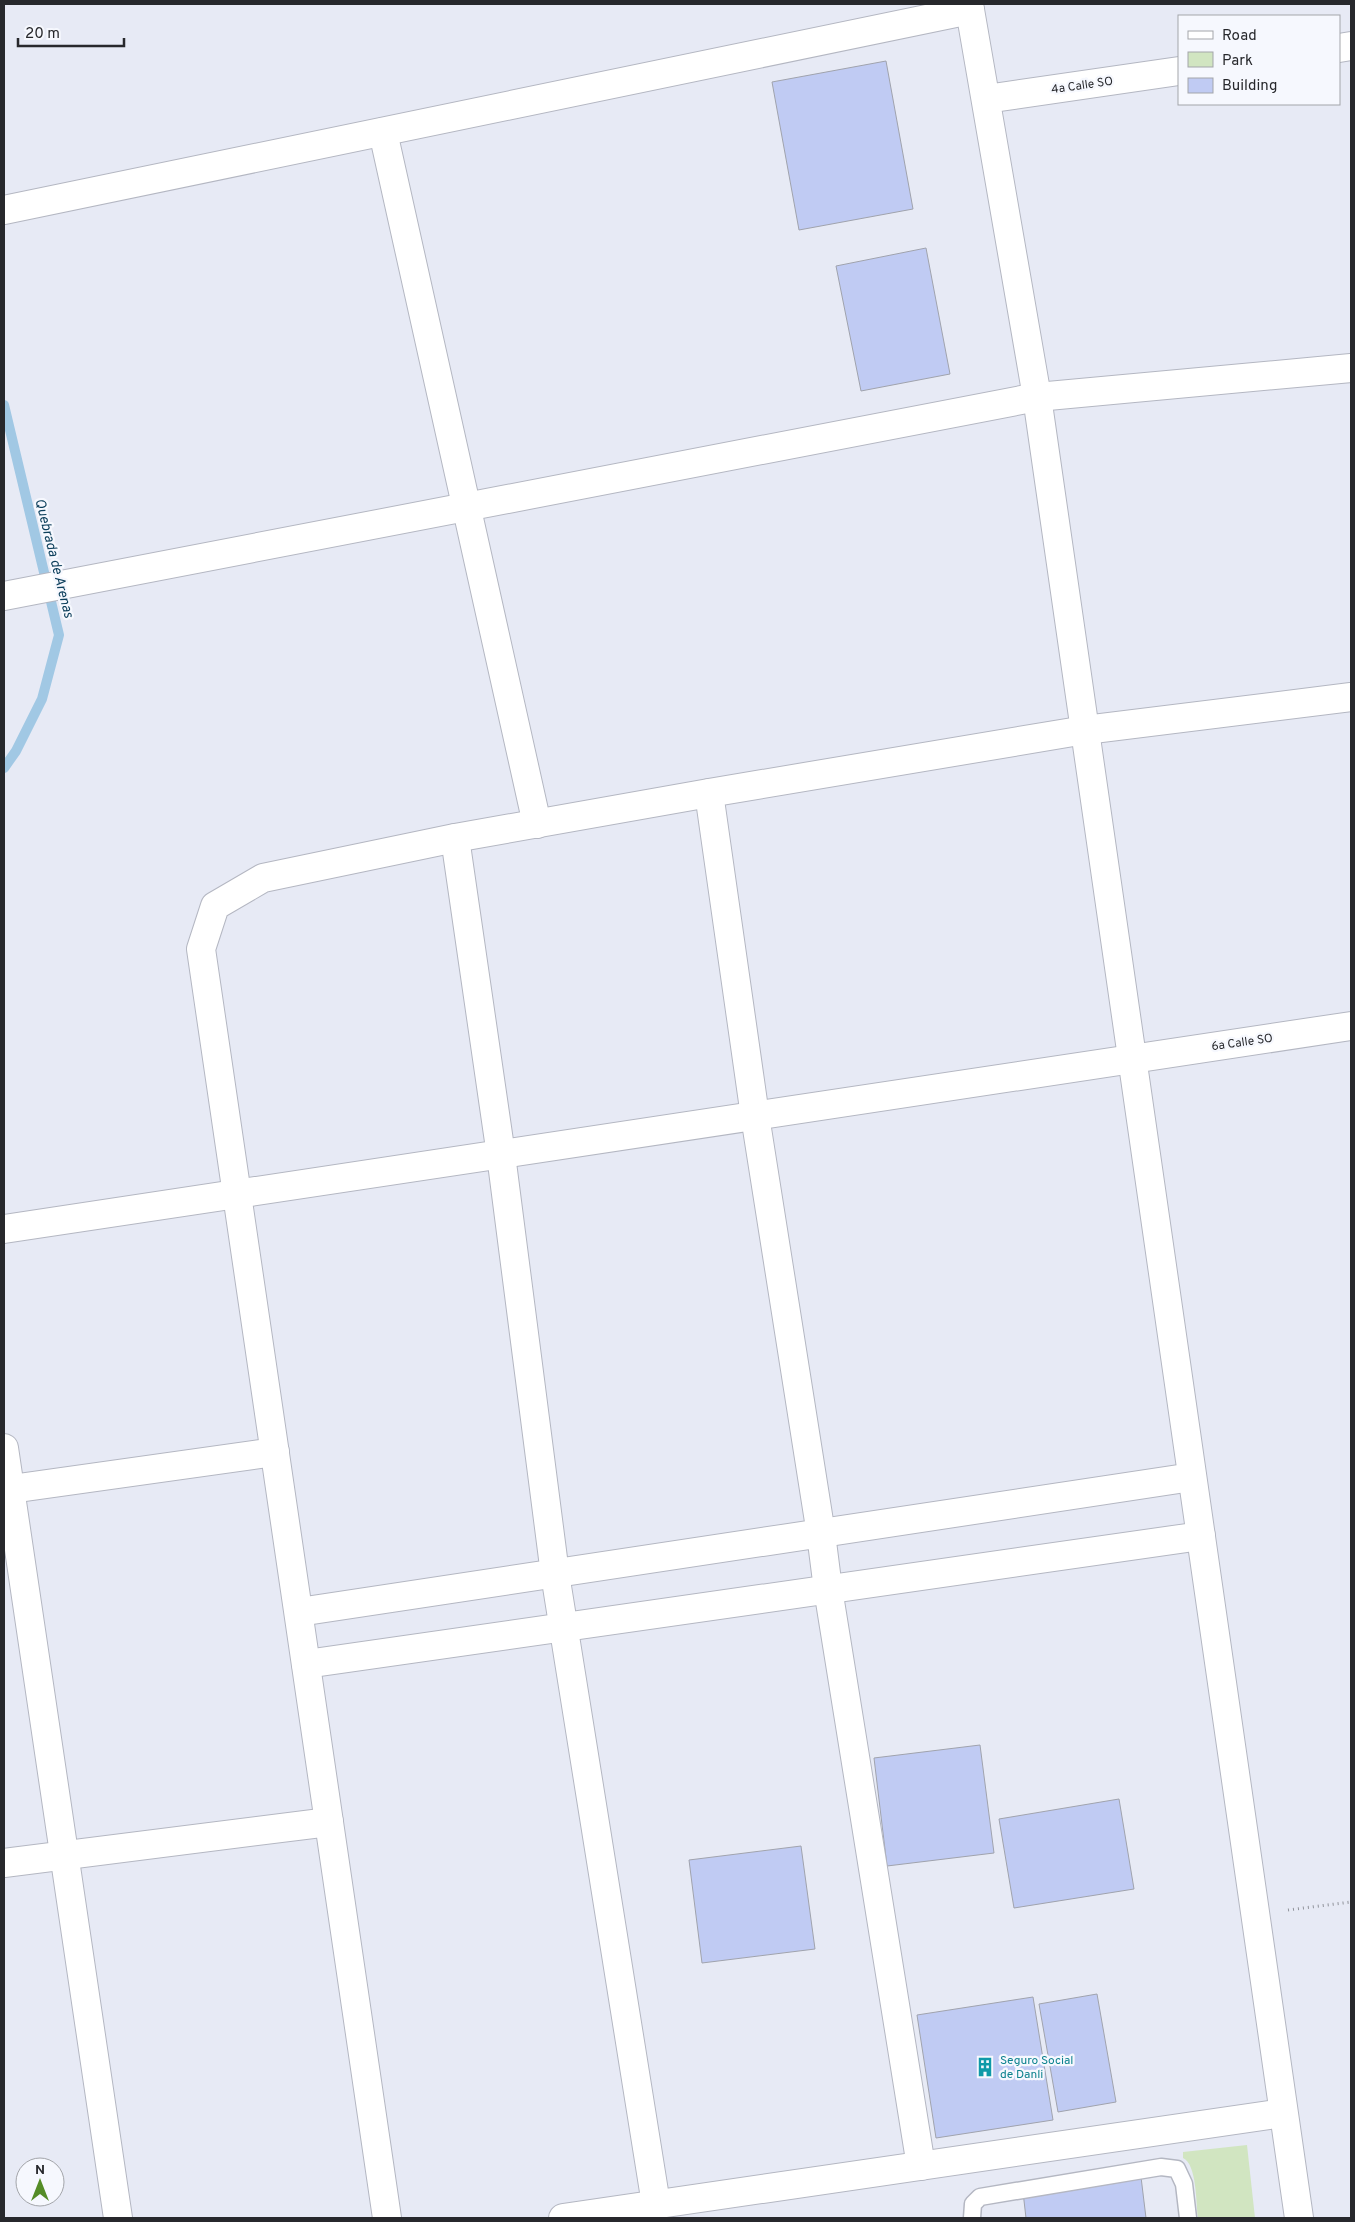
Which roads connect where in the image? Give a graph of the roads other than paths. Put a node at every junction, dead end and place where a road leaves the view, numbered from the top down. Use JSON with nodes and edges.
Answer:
{"nodes":[{"id":1,"x":969,"y":7,"type":"edge"},
{"id":2,"x":1178,"y":71,"type":"edge"},
{"id":3,"x":986,"y":99,"type":"junction"},
{"id":4,"x":382,"y":132,"type":"junction"},
{"id":5,"x":4,"y":210,"type":"edge"},
{"id":6,"x":1351,"y":368,"type":"edge"},
{"id":7,"x":1037,"y":397,"type":"junction"},
{"id":8,"x":466,"y":507,"type":"junction"},
{"id":9,"x":11,"y":594,"type":"edge"},
{"id":10,"x":1351,"y":697,"type":"edge"},
{"id":11,"x":1085,"y":730,"type":"junction"},
{"id":12,"x":709,"y":793,"type":"junction"},
{"id":13,"x":537,"y":824,"type":"junction"},
{"id":14,"x":455,"y":838,"type":"junction"},
{"id":15,"x":1351,"y":1026,"type":"edge"},
{"id":16,"x":1132,"y":1058,"type":"junction"},
{"id":17,"x":756,"y":1116,"type":"junction"},
{"id":18,"x":501,"y":1155,"type":"junction"},
{"id":19,"x":237,"y":1192,"type":"junction"},
{"id":20,"x":4,"y":1229,"type":"edge"},
{"id":21,"x":4,"y":1448,"type":"edge"},
{"id":22,"x":275,"y":1452,"type":"junction"},
{"id":23,"x":1192,"y":1477,"type":"junction"},
{"id":24,"x":7,"y":1490,"type":"edge"},
{"id":25,"x":821,"y":1534,"type":"junction"},
{"id":26,"x":1201,"y":1536,"type":"junction"},
{"id":27,"x":555,"y":1574,"type":"junction"},
{"id":28,"x":828,"y":1590,"type":"junction"},
{"id":29,"x":299,"y":1612,"type":"junction"},
{"id":30,"x":563,"y":1627,"type":"junction"},
{"id":31,"x":306,"y":1664,"type":"junction"},
{"id":32,"x":329,"y":1822,"type":"junction"},
{"id":33,"x":64,"y":1855,"type":"junction"},
{"id":34,"x":4,"y":1863,"type":"edge"},
{"id":35,"x":1283,"y":2113,"type":"junction"},
{"id":36,"x":921,"y":2166,"type":"junction"},
{"id":37,"x":656,"y":2204,"type":"junction"},
{"id":38,"x":118,"y":2218,"type":"edge"},
{"id":39,"x":387,"y":2218,"type":"edge"},
{"id":40,"x":562,"y":2218,"type":"edge"},
{"id":41,"x":972,"y":2218,"type":"edge"},
{"id":42,"x":1188,"y":2218,"type":"edge"},
{"id":43,"x":1299,"y":2218,"type":"edge"}],
"edges":[{"from":1,"to":3,"type":"main road"},
{"from":1,"to":4,"type":"main road"},
{"from":2,"to":3,"type":"main road","name":"4a Calle SO"},
{"from":3,"to":7,"type":"main road"},
{"from":4,"to":5,"type":"main road"},
{"from":4,"to":8,"type":"main road"},
{"from":6,"to":7,"type":"main road"},
{"from":7,"to":8,"type":"main road"},
{"from":7,"to":11,"type":"main road"},
{"from":8,"to":9,"type":"main road"},
{"from":8,"to":13,"type":"main road"},
{"from":10,"to":11,"type":"main road"},
{"from":11,"to":12,"type":"main road"},
{"from":11,"to":16,"type":"main road"},
{"from":12,"to":13,"type":"main road"},
{"from":12,"to":17,"type":"main road"},
{"from":13,"to":14,"type":"main road"},
{"from":14,"to":18,"type":"main road"},
{"from":14,"to":19,"type":"main road"},
{"from":15,"to":16,"type":"main road","name":"6a Calle SO"},
{"from":16,"to":17,"type":"main road","name":"6a Calle SO"},
{"from":16,"to":23,"type":"main road"},
{"from":17,"to":18,"type":"main road","name":"6a Calle SO"},
{"from":17,"to":25,"type":"main road"},
{"from":18,"to":19,"type":"main road","name":"6a Calle SO"},
{"from":18,"to":27,"type":"main road"},
{"from":19,"to":20,"type":"main road","name":"6a Calle SO"},
{"from":19,"to":22,"type":"main road"},
{"from":21,"to":24,"type":"main road"},
{"from":22,"to":24,"type":"main road"},
{"from":22,"to":29,"type":"main road"},
{"from":23,"to":25,"type":"main road"},
{"from":23,"to":26,"type":"main road"},
{"from":24,"to":33,"type":"main road"},
{"from":25,"to":27,"type":"main road"},
{"from":25,"to":28,"type":"main road"},
{"from":26,"to":28,"type":"main road"},
{"from":26,"to":35,"type":"main road"},
{"from":27,"to":29,"type":"main road"},
{"from":27,"to":30,"type":"main road"},
{"from":28,"to":30,"type":"main road"},
{"from":28,"to":36,"type":"main road"},
{"from":29,"to":31,"type":"main road"},
{"from":30,"to":31,"type":"main road"},
{"from":30,"to":37,"type":"main road"},
{"from":31,"to":32,"type":"main road"},
{"from":32,"to":33,"type":"main road"},
{"from":32,"to":39,"type":"main road"},
{"from":33,"to":34,"type":"main road"},
{"from":33,"to":38,"type":"main road"},
{"from":35,"to":36,"type":"main road"},
{"from":35,"to":43,"type":"main road"},
{"from":36,"to":37,"type":"main road"},
{"from":37,"to":40,"type":"main road"},
{"from":41,"to":42,"type":"lane"}]}
